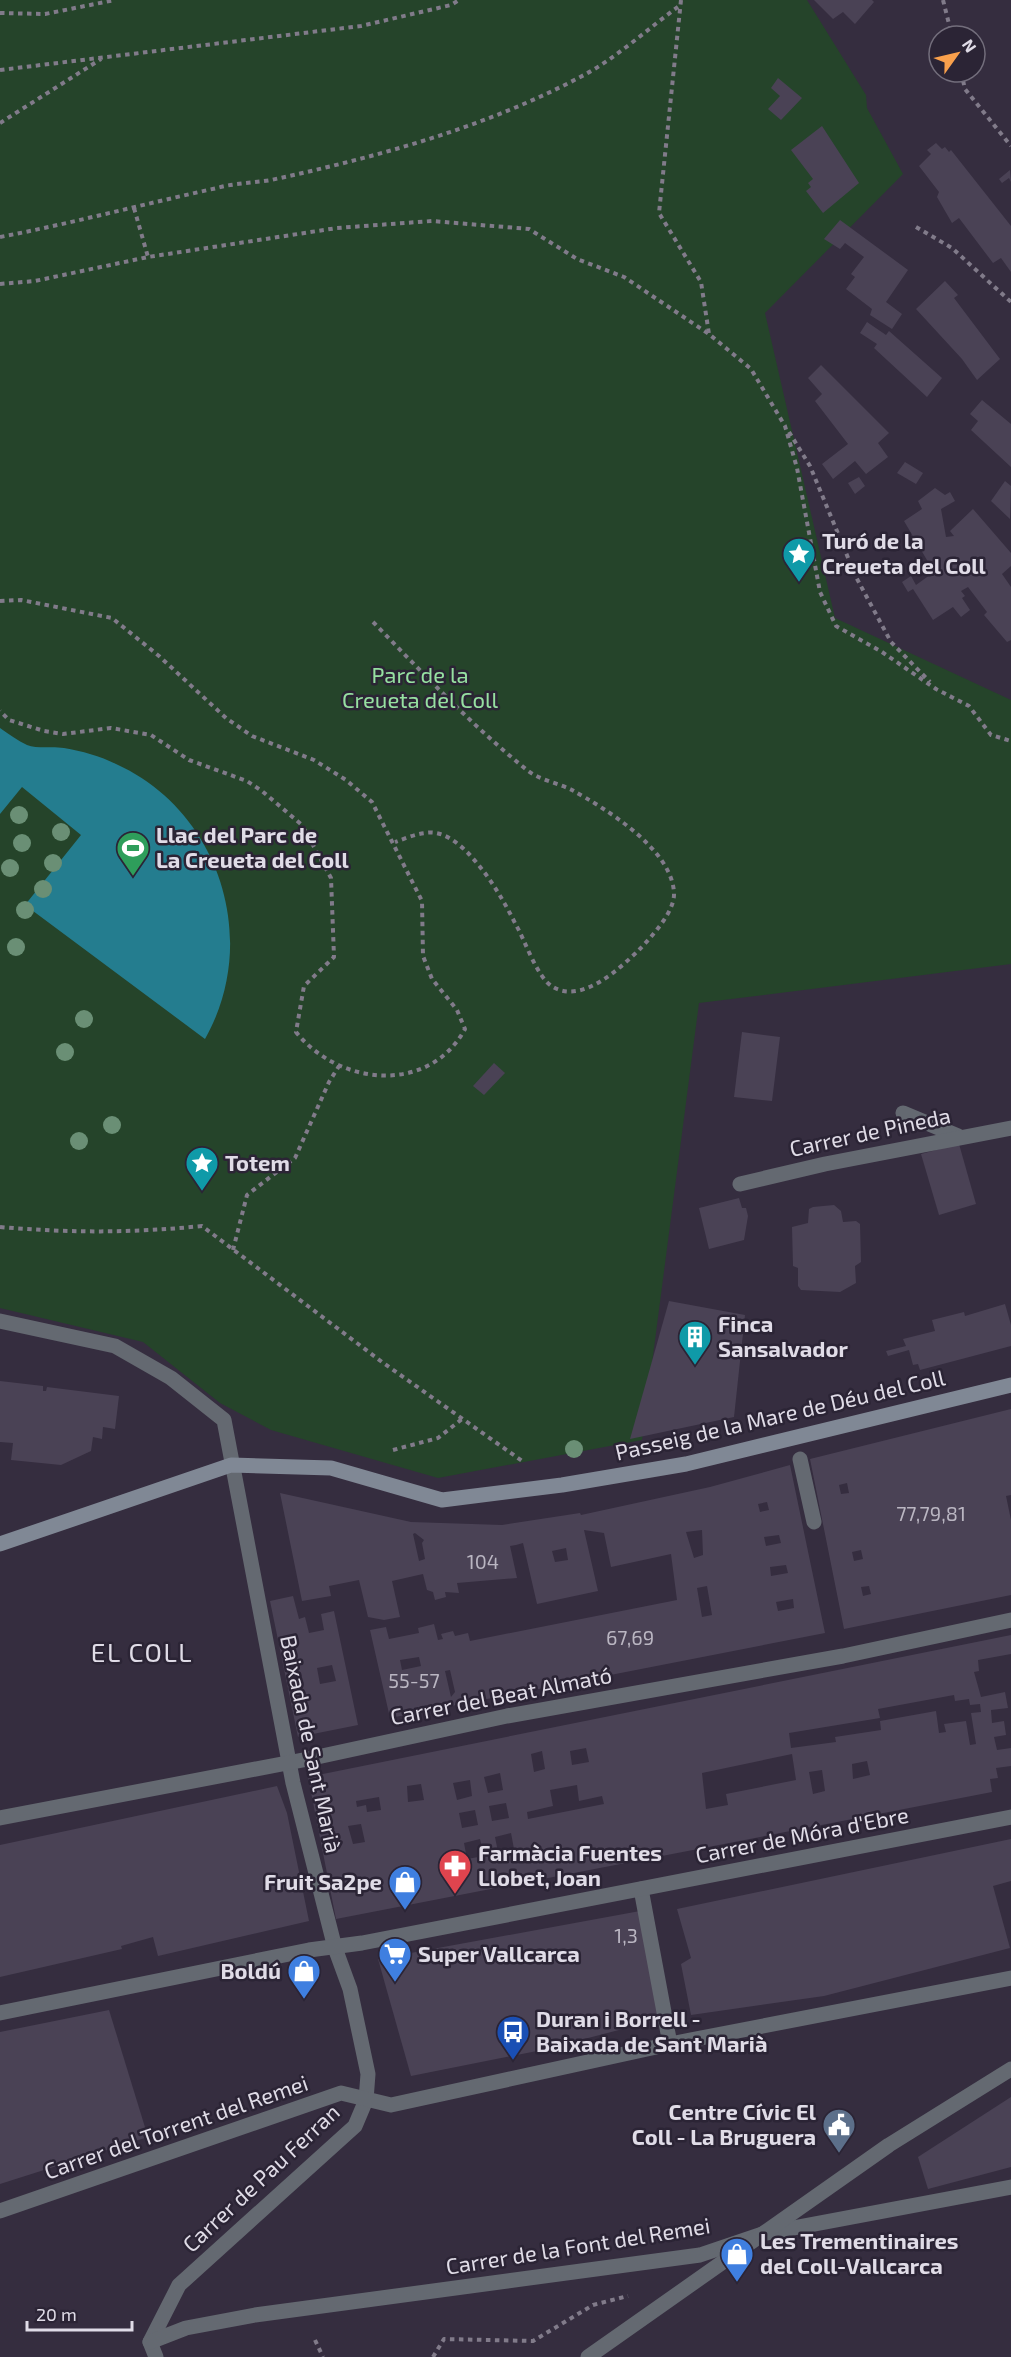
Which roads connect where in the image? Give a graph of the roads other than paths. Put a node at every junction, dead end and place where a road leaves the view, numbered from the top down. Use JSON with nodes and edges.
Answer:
{"nodes":[{"id":1,"x":903,"y":1113,"type":"dead end"},
{"id":2,"x":1011,"y":1128,"type":"edge"},
{"id":3,"x":958,"y":1136,"type":"junction"},
{"id":4,"x":740,"y":1185,"type":"dead end"},
{"id":5,"x":0,"y":1321,"type":"edge"},
{"id":6,"x":1011,"y":1384,"type":"edge"},
{"id":7,"x":800,"y":1459,"type":"dead end"},
{"id":8,"x":231,"y":1465,"type":"junction"},
{"id":9,"x":814,"y":1522,"type":"dead end"},
{"id":10,"x":0,"y":1544,"type":"edge"},
{"id":11,"x":1011,"y":1620,"type":"edge"},
{"id":12,"x":290,"y":1761,"type":"junction"},
{"id":13,"x":1011,"y":1817,"type":"edge"},
{"id":14,"x":0,"y":1818,"type":"edge"},
{"id":15,"x":641,"y":1889,"type":"junction"},
{"id":16,"x":335,"y":1948,"type":"junction"},
{"id":17,"x":1011,"y":1978,"type":"edge"},
{"id":18,"x":0,"y":2013,"type":"edge"},
{"id":19,"x":670,"y":2044,"type":"junction"},
{"id":20,"x":1011,"y":2069,"type":"edge"},
{"id":21,"x":366,"y":2100,"type":"junction"},
{"id":22,"x":1011,"y":2187,"type":"edge"},
{"id":23,"x":0,"y":2211,"type":"edge"},
{"id":24,"x":762,"y":2234,"type":"junction"},
{"id":25,"x":150,"y":2342,"type":"junction"},
{"id":26,"x":156,"y":2357,"type":"edge"},
{"id":27,"x":588,"y":2357,"type":"edge"}],
"edges":[{"from":1,"to":3,"type":"street"},
{"from":2,"to":3,"type":"street","name":"Carrer de Pineda"},
{"from":3,"to":4,"type":"street","name":"Carrer de Pineda"},
{"from":5,"to":8,"type":"street","name":"Baixada de Sant Marià"},
{"from":6,"to":8,"type":"street","name":"Passeig de la Mare de Déu del Coll"},
{"from":7,"to":9,"type":"street"},
{"from":8,"to":10,"type":"street","name":"Passeig de la Mare de Déu del Coll"},
{"from":8,"to":12,"type":"street","name":"Baixada de Sant Marià"},
{"from":11,"to":12,"type":"street","name":"Carrer del Beat Almató"},
{"from":12,"to":14,"type":"street","name":"Carrer del Beat Almató"},
{"from":12,"to":16,"type":"street","name":"Baixada de Sant Marià"},
{"from":13,"to":15,"type":"street","name":"Carrer de Móra d'Ebre"},
{"from":15,"to":16,"type":"street","name":"Carrer de Móra d'Ebre"},
{"from":15,"to":19,"type":"street"},
{"from":16,"to":18,"type":"street","name":"Carrer de Móra d'Ebre"},
{"from":16,"to":21,"type":"street","name":"Baixada de Sant Marià"},
{"from":17,"to":19,"type":"street","name":"Carrer del Torrent del Remei"},
{"from":19,"to":21,"type":"street","name":"Carrer del Torrent del Remei"},
{"from":20,"to":24,"type":"street"},
{"from":21,"to":23,"type":"street","name":"Carrer del Torrent del Remei"},
{"from":21,"to":25,"type":"street","name":"Carrer de Pau Ferran"},
{"from":22,"to":24,"type":"street","name":"Carrer de la Font del Remei"},
{"from":24,"to":25,"type":"street","name":"Carrer de la Font del Remei"},
{"from":24,"to":27,"type":"street"},
{"from":25,"to":26,"type":"street"}]}
